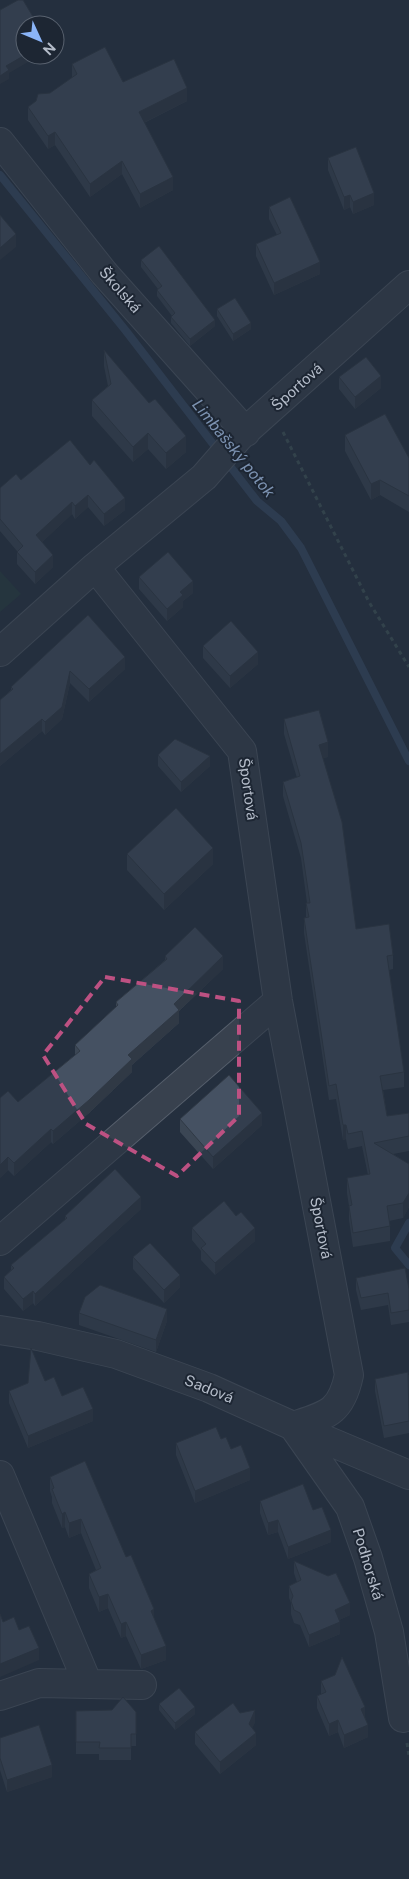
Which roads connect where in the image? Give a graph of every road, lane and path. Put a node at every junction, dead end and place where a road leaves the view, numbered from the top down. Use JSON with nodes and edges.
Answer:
{"nodes":[{"id":1,"x":0,"y":142,"type":"edge"},
{"id":2,"x":409,"y":285,"type":"edge"},
{"id":3,"x":272,"y":409,"type":"junction"},
{"id":4,"x":243,"y":435,"type":"junction"},
{"id":5,"x":95,"y":567,"type":"junction"},
{"id":6,"x":0,"y":652,"type":"edge"},
{"id":7,"x":409,"y":667,"type":"edge"},
{"id":8,"x":278,"y":1000,"type":"junction"},
{"id":9,"x":0,"y":1241,"type":"edge"},
{"id":10,"x":0,"y":1330,"type":"edge"},
{"id":11,"x":293,"y":1426,"type":"junction"},
{"id":12,"x":0,"y":1475,"type":"edge"},
{"id":13,"x":409,"y":1475,"type":"edge"},
{"id":14,"x":88,"y":1684,"type":"junction"},
{"id":15,"x":142,"y":1685,"type":"dead end"},
{"id":16,"x":0,"y":1696,"type":"edge"},
{"id":17,"x":403,"y":1718,"type":"dead end"}],
"edges":[{"from":1,"to":4,"type":"street","name":"Školská"},
{"from":2,"to":3,"type":"street","name":"Športová"},
{"from":3,"to":4,"type":"street","name":"Športová"},
{"from":3,"to":7,"type":"path"},
{"from":4,"to":5,"type":"street","name":"Športová"},
{"from":5,"to":6,"type":"street","name":"Športová"},
{"from":5,"to":8,"type":"street","name":"Športová"},
{"from":8,"to":9,"type":"street"},
{"from":8,"to":11,"type":"street","name":"Športová"},
{"from":10,"to":11,"type":"street","name":"Sadová"},
{"from":11,"to":13,"type":"street","name":"Sadová"},
{"from":11,"to":17,"type":"street","name":"Podhorská"},
{"from":12,"to":14,"type":"street"},
{"from":14,"to":15,"type":"street"},
{"from":14,"to":16,"type":"street"}]}
